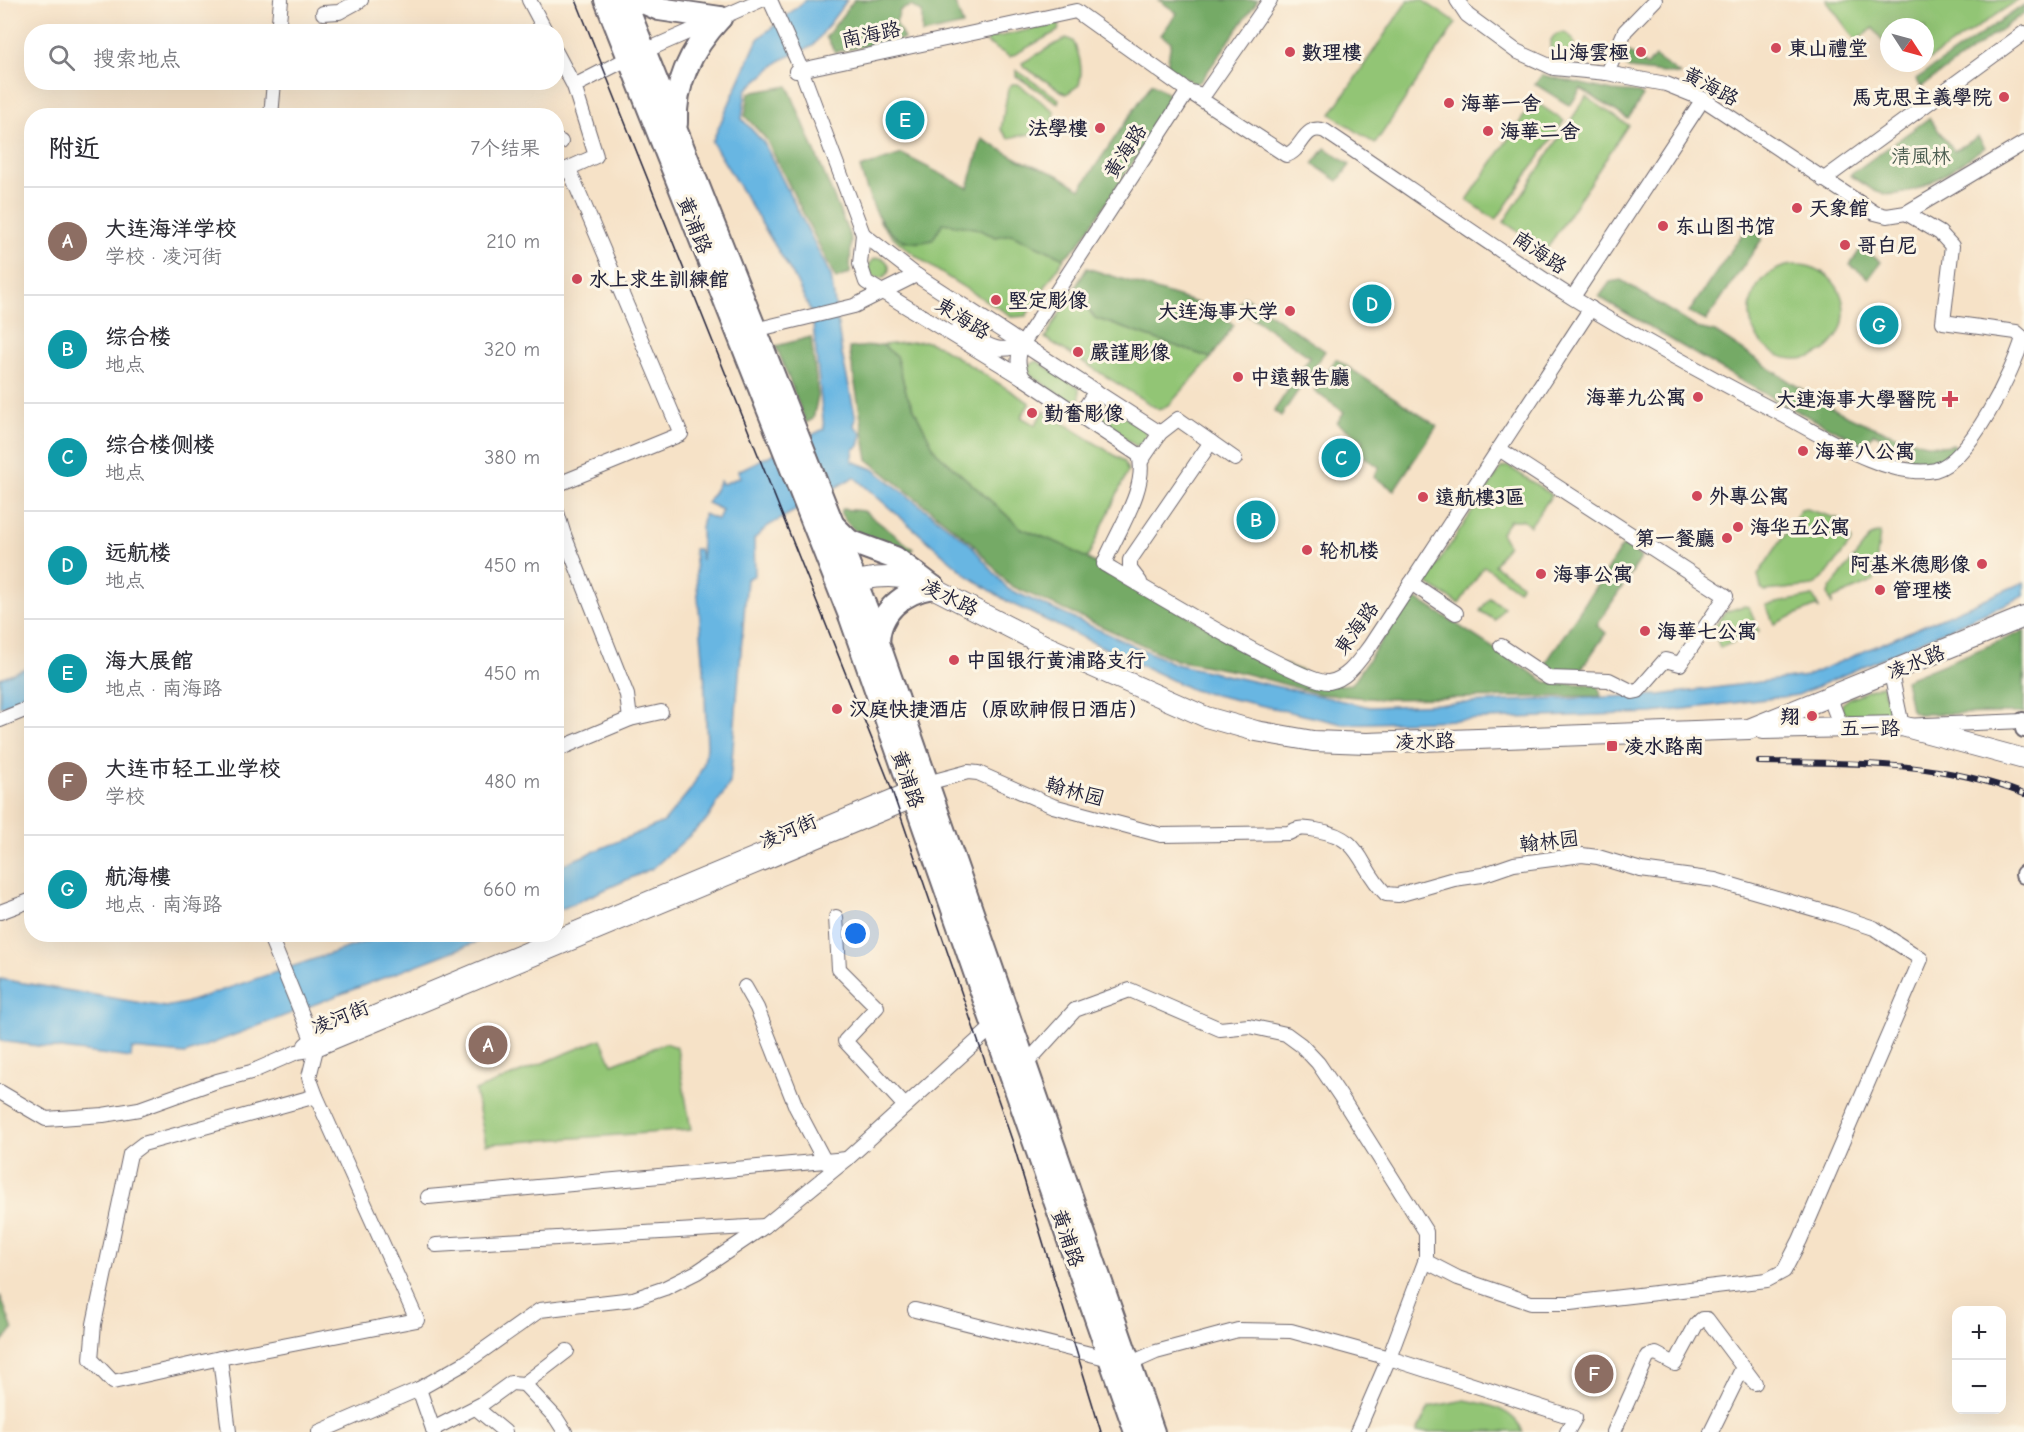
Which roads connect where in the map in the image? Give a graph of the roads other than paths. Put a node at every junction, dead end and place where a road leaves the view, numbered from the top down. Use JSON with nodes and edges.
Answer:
{"nodes":[{"id":1,"x":281,"y":0,"type":"edge"},
{"id":2,"x":361,"y":0,"type":"edge"},
{"id":3,"x":530,"y":0,"type":"edge"},
{"id":4,"x":606,"y":0,"type":"edge"},
{"id":5,"x":624,"y":0,"type":"edge"},
{"id":6,"x":638,"y":0,"type":"edge"},
{"id":7,"x":761,"y":0,"type":"edge"},
{"id":8,"x":770,"y":0,"type":"edge"},
{"id":9,"x":1270,"y":0,"type":"edge"},
{"id":10,"x":1457,"y":0,"type":"edge"},
{"id":11,"x":1655,"y":0,"type":"edge"},
{"id":12,"x":322,"y":13,"type":"dead end"},
{"id":13,"x":720,"y":18,"type":"junction"},
{"id":14,"x":279,"y":24,"type":"edge"},
{"id":15,"x":542,"y":24,"type":"edge"},
{"id":16,"x":2024,"y":33,"type":"edge"},
{"id":17,"x":637,"y":55,"type":"junction"},
{"id":18,"x":797,"y":66,"type":"junction"},
{"id":19,"x":564,"y":67,"type":"edge"},
{"id":20,"x":1607,"y":73,"type":"junction"},
{"id":21,"x":574,"y":86,"type":"junction"},
{"id":22,"x":273,"y":90,"type":"edge"},
{"id":23,"x":1188,"y":91,"type":"junction"},
{"id":24,"x":1703,"y":99,"type":"junction"},
{"id":25,"x":272,"y":108,"type":"edge"},
{"id":26,"x":676,"y":130,"type":"junction"},
{"id":27,"x":2024,"y":143,"type":"edge"},
{"id":28,"x":564,"y":171,"type":"edge"},
{"id":29,"x":564,"y":173,"type":"edge"},
{"id":30,"x":1823,"y":180,"type":"junction"},
{"id":31,"x":1906,"y":213,"type":"junction"},
{"id":32,"x":862,"y":234,"type":"junction"},
{"id":33,"x":916,"y":275,"type":"junction"},
{"id":34,"x":884,"y":292,"type":"junction"},
{"id":35,"x":1573,"y":297,"type":"junction"},
{"id":36,"x":1591,"y":308,"type":"junction"},
{"id":37,"x":935,"y":324,"type":"junction"},
{"id":38,"x":755,"y":330,"type":"junction"},
{"id":39,"x":1023,"y":343,"type":"junction"},
{"id":40,"x":1023,"y":378,"type":"junction"},
{"id":41,"x":1096,"y":391,"type":"junction"},
{"id":42,"x":1080,"y":415,"type":"junction"},
{"id":43,"x":1160,"y":434,"type":"junction"},
{"id":44,"x":789,"y":438,"type":"junction"},
{"id":45,"x":1211,"y":442,"type":"junction"},
{"id":46,"x":1499,"y":449,"type":"junction"},
{"id":47,"x":1235,"y":459,"type":"dead end"},
{"id":48,"x":1141,"y":461,"type":"junction"},
{"id":49,"x":564,"y":482,"type":"edge"},
{"id":50,"x":825,"y":521,"type":"junction"},
{"id":51,"x":564,"y":543,"type":"edge"},
{"id":52,"x":1411,"y":583,"type":"junction"},
{"id":53,"x":847,"y":584,"type":"junction"},
{"id":54,"x":933,"y":587,"type":"junction"},
{"id":55,"x":1148,"y":590,"type":"junction"},
{"id":56,"x":1456,"y":613,"type":"dead end"},
{"id":57,"x":2024,"y":617,"type":"edge"},
{"id":58,"x":878,"y":644,"type":"junction"},
{"id":59,"x":1501,"y":646,"type":"dead end"},
{"id":60,"x":1891,"y":672,"type":"junction"},
{"id":61,"x":1832,"y":696,"type":"junction"},
{"id":62,"x":24,"y":710,"type":"edge"},
{"id":63,"x":661,"y":712,"type":"dead end"},
{"id":64,"x":630,"y":718,"type":"junction"},
{"id":65,"x":0,"y":720,"type":"edge"},
{"id":66,"x":2024,"y":724,"type":"edge"},
{"id":67,"x":1902,"y":726,"type":"junction"},
{"id":68,"x":1841,"y":727,"type":"junction"},
{"id":69,"x":1749,"y":729,"type":"junction"},
{"id":70,"x":564,"y":747,"type":"edge"},
{"id":71,"x":2024,"y":759,"type":"edge"},
{"id":72,"x":918,"y":790,"type":"junction"},
{"id":73,"x":24,"y":903,"type":"edge"},
{"id":74,"x":0,"y":912,"type":"edge"},
{"id":75,"x":836,"y":917,"type":"dead end"},
{"id":76,"x":564,"y":939,"type":"edge"},
{"id":77,"x":273,"y":942,"type":"edge"},
{"id":78,"x":557,"y":942,"type":"edge"},
{"id":79,"x":745,"y":987,"type":"dead end"},
{"id":80,"x":1000,"y":1019,"type":"junction"},
{"id":81,"x":314,"y":1044,"type":"junction"},
{"id":82,"x":1025,"y":1065,"type":"junction"},
{"id":83,"x":0,"y":1092,"type":"edge"},
{"id":84,"x":316,"y":1096,"type":"junction"},
{"id":85,"x":905,"y":1106,"type":"junction"},
{"id":86,"x":847,"y":1159,"type":"junction"},
{"id":87,"x":825,"y":1162,"type":"junction"},
{"id":88,"x":428,"y":1197,"type":"dead end"},
{"id":89,"x":765,"y":1226,"type":"junction"},
{"id":90,"x":436,"y":1245,"type":"dead end"},
{"id":91,"x":1425,"y":1261,"type":"junction"},
{"id":92,"x":915,"y":1310,"type":"dead end"},
{"id":93,"x":567,"y":1351,"type":"dead end"},
{"id":94,"x":220,"y":1358,"type":"junction"},
{"id":95,"x":1389,"y":1358,"type":"junction"},
{"id":96,"x":1120,"y":1361,"type":"junction"},
{"id":97,"x":1743,"y":1367,"type":"junction"},
{"id":98,"x":1755,"y":1383,"type":"dead end"},
{"id":99,"x":524,"y":1384,"type":"junction"},
{"id":100,"x":418,"y":1389,"type":"junction"},
{"id":101,"x":476,"y":1408,"type":"junction"},
{"id":102,"x":434,"y":1431,"type":"edge"},
{"id":103,"x":229,"y":1432,"type":"edge"},
{"id":104,"x":319,"y":1432,"type":"edge"},
{"id":105,"x":505,"y":1432,"type":"edge"},
{"id":106,"x":566,"y":1432,"type":"edge"},
{"id":107,"x":1136,"y":1432,"type":"edge"},
{"id":108,"x":1153,"y":1432,"type":"edge"},
{"id":109,"x":1357,"y":1432,"type":"edge"},
{"id":110,"x":1568,"y":1432,"type":"edge"},
{"id":111,"x":1614,"y":1432,"type":"edge"},
{"id":112,"x":1711,"y":1432,"type":"edge"}],
"edges":[{"from":1,"to":14,"type":"street"},
{"from":2,"to":12,"type":"street"},
{"from":3,"to":15,"type":"street"},
{"from":4,"to":17,"type":"highway","name":"黄浦路"},
{"from":5,"to":17,"type":"highway","name":"黄浦路"},
{"from":6,"to":13,"type":"highway"},
{"from":7,"to":13,"type":"street"},
{"from":8,"to":18,"type":"street"},
{"from":9,"to":23,"type":"street"},
{"from":10,"to":20,"type":"street","name":"黃海路"},
{"from":11,"to":20,"type":"street"},
{"from":13,"to":17,"type":"street"},
{"from":13,"to":26,"type":"highway"},
{"from":16,"to":30,"type":"street"},
{"from":17,"to":21,"type":"street"},
{"from":17,"to":26,"type":"highway","name":"黄浦路"},
{"from":17,"to":44,"type":"highway","name":"黄浦路"},
{"from":18,"to":23,"type":"street","name":"南海路"},
{"from":18,"to":32,"type":"street"},
{"from":19,"to":21,"type":"street"},
{"from":20,"to":24,"type":"street","name":"黃海路"},
{"from":21,"to":28,"type":"street"},
{"from":22,"to":25,"type":"street"},
{"from":23,"to":35,"type":"street","name":"南海路"},
{"from":23,"to":39,"type":"street","name":"黃海路"},
{"from":24,"to":30,"type":"street","name":"黃海路"},
{"from":24,"to":35,"type":"street"},
{"from":26,"to":38,"type":"highway","name":"黄浦路"},
{"from":27,"to":31,"type":"street"},
{"from":29,"to":49,"type":"street"},
{"from":30,"to":31,"type":"street","name":"黃海路"},
{"from":31,"to":36,"type":"street","name":"南海路"},
{"from":32,"to":33,"type":"street","name":"東海路"},
{"from":32,"to":34,"type":"street","name":"東海路"},
{"from":33,"to":34,"type":"street"},
{"from":33,"to":39,"type":"street","name":"東海路"},
{"from":34,"to":37,"type":"street","name":"東海路"},
{"from":34,"to":38,"type":"street"},
{"from":35,"to":36,"type":"street","name":"南海路"},
{"from":36,"to":46,"type":"street","name":"東海路"},
{"from":37,"to":39,"type":"street"},
{"from":37,"to":40,"type":"street","name":"東海路"},
{"from":38,"to":44,"type":"highway","name":"黄浦路"},
{"from":39,"to":40,"type":"street"},
{"from":39,"to":41,"type":"street","name":"東海路"},
{"from":40,"to":42,"type":"street","name":"東海路"},
{"from":41,"to":42,"type":"street"},
{"from":41,"to":43,"type":"street","name":"東海路"},
{"from":42,"to":48,"type":"street","name":"東海路"},
{"from":43,"to":45,"type":"street"},
{"from":43,"to":48,"type":"street"},
{"from":44,"to":50,"type":"highway","name":"黄浦路"},
{"from":45,"to":47,"type":"street"},
{"from":45,"to":55,"type":"street"},
{"from":46,"to":52,"type":"street","name":"東海路"},
{"from":46,"to":59,"type":"street"},
{"from":48,"to":55,"type":"street","name":"東海路"},
{"from":50,"to":53,"type":"highway","name":"黄浦路"},
{"from":50,"to":54,"type":"highway"},
{"from":51,"to":64,"type":"street"},
{"from":52,"to":55,"type":"street","name":"東海路"},
{"from":52,"to":56,"type":"street"},
{"from":53,"to":54,"type":"main road","name":"凌水路"},
{"from":53,"to":58,"type":"highway","name":"黄浦路"},
{"from":53,"to":72,"type":"highway","name":"黄浦路"},
{"from":54,"to":58,"type":"highway"},
{"from":54,"to":69,"type":"main road","name":"凌水路"},
{"from":57,"to":60,"type":"main road","name":"凌水路"},
{"from":58,"to":72,"type":"highway","name":"黄浦路"},
{"from":60,"to":61,"type":"main road","name":"凌水路"},
{"from":60,"to":67,"type":"street"},
{"from":61,"to":68,"type":"street"},
{"from":61,"to":69,"type":"main road","name":"凌水路"},
{"from":62,"to":65,"type":"street"},
{"from":63,"to":64,"type":"street"},
{"from":64,"to":70,"type":"street"},
{"from":66,"to":67,"type":"street"},
{"from":67,"to":68,"type":"main road","name":"五一路"},
{"from":67,"to":71,"type":"main road","name":"五一路"},
{"from":68,"to":69,"type":"main road","name":"五一路"},
{"from":72,"to":76,"type":"street","name":"凌河街"},
{"from":72,"to":80,"type":"highway","name":"黄浦路"},
{"from":72,"to":91,"type":"street","name":"翰林园"},
{"from":73,"to":74,"type":"street"},
{"from":75,"to":85,"type":"street"},
{"from":77,"to":81,"type":"street"},
{"from":78,"to":81,"type":"street","name":"凌河街"},
{"from":79,"to":87,"type":"street"},
{"from":80,"to":82,"type":"highway","name":"黄浦路"},
{"from":80,"to":85,"type":"street"},
{"from":80,"to":96,"type":"highway","name":"黄浦路"},
{"from":81,"to":83,"type":"street","name":"凌河街"},
{"from":81,"to":84,"type":"street"},
{"from":82,"to":91,"type":"street"},
{"from":82,"to":96,"type":"highway","name":"黄浦路"},
{"from":84,"to":94,"type":"street"},
{"from":84,"to":94,"type":"street"},
{"from":85,"to":86,"type":"street"},
{"from":86,"to":87,"type":"street"},
{"from":86,"to":89,"type":"street"},
{"from":87,"to":88,"type":"street"},
{"from":89,"to":90,"type":"street"},
{"from":89,"to":100,"type":"street"},
{"from":91,"to":95,"type":"street"},
{"from":92,"to":96,"type":"street"},
{"from":93,"to":99,"type":"street"},
{"from":94,"to":103,"type":"street"},
{"from":95,"to":96,"type":"street"},
{"from":95,"to":109,"type":"street"},
{"from":95,"to":110,"type":"street"},
{"from":96,"to":107,"type":"highway","name":"黄浦路"},
{"from":96,"to":108,"type":"highway","name":"黄浦路"},
{"from":97,"to":98,"type":"street"},
{"from":97,"to":111,"type":"street"},
{"from":97,"to":112,"type":"street"},
{"from":99,"to":101,"type":"street"},
{"from":99,"to":106,"type":"street"},
{"from":100,"to":102,"type":"street"},
{"from":100,"to":104,"type":"street"},
{"from":101,"to":102,"type":"street"},
{"from":101,"to":105,"type":"street"}]}
